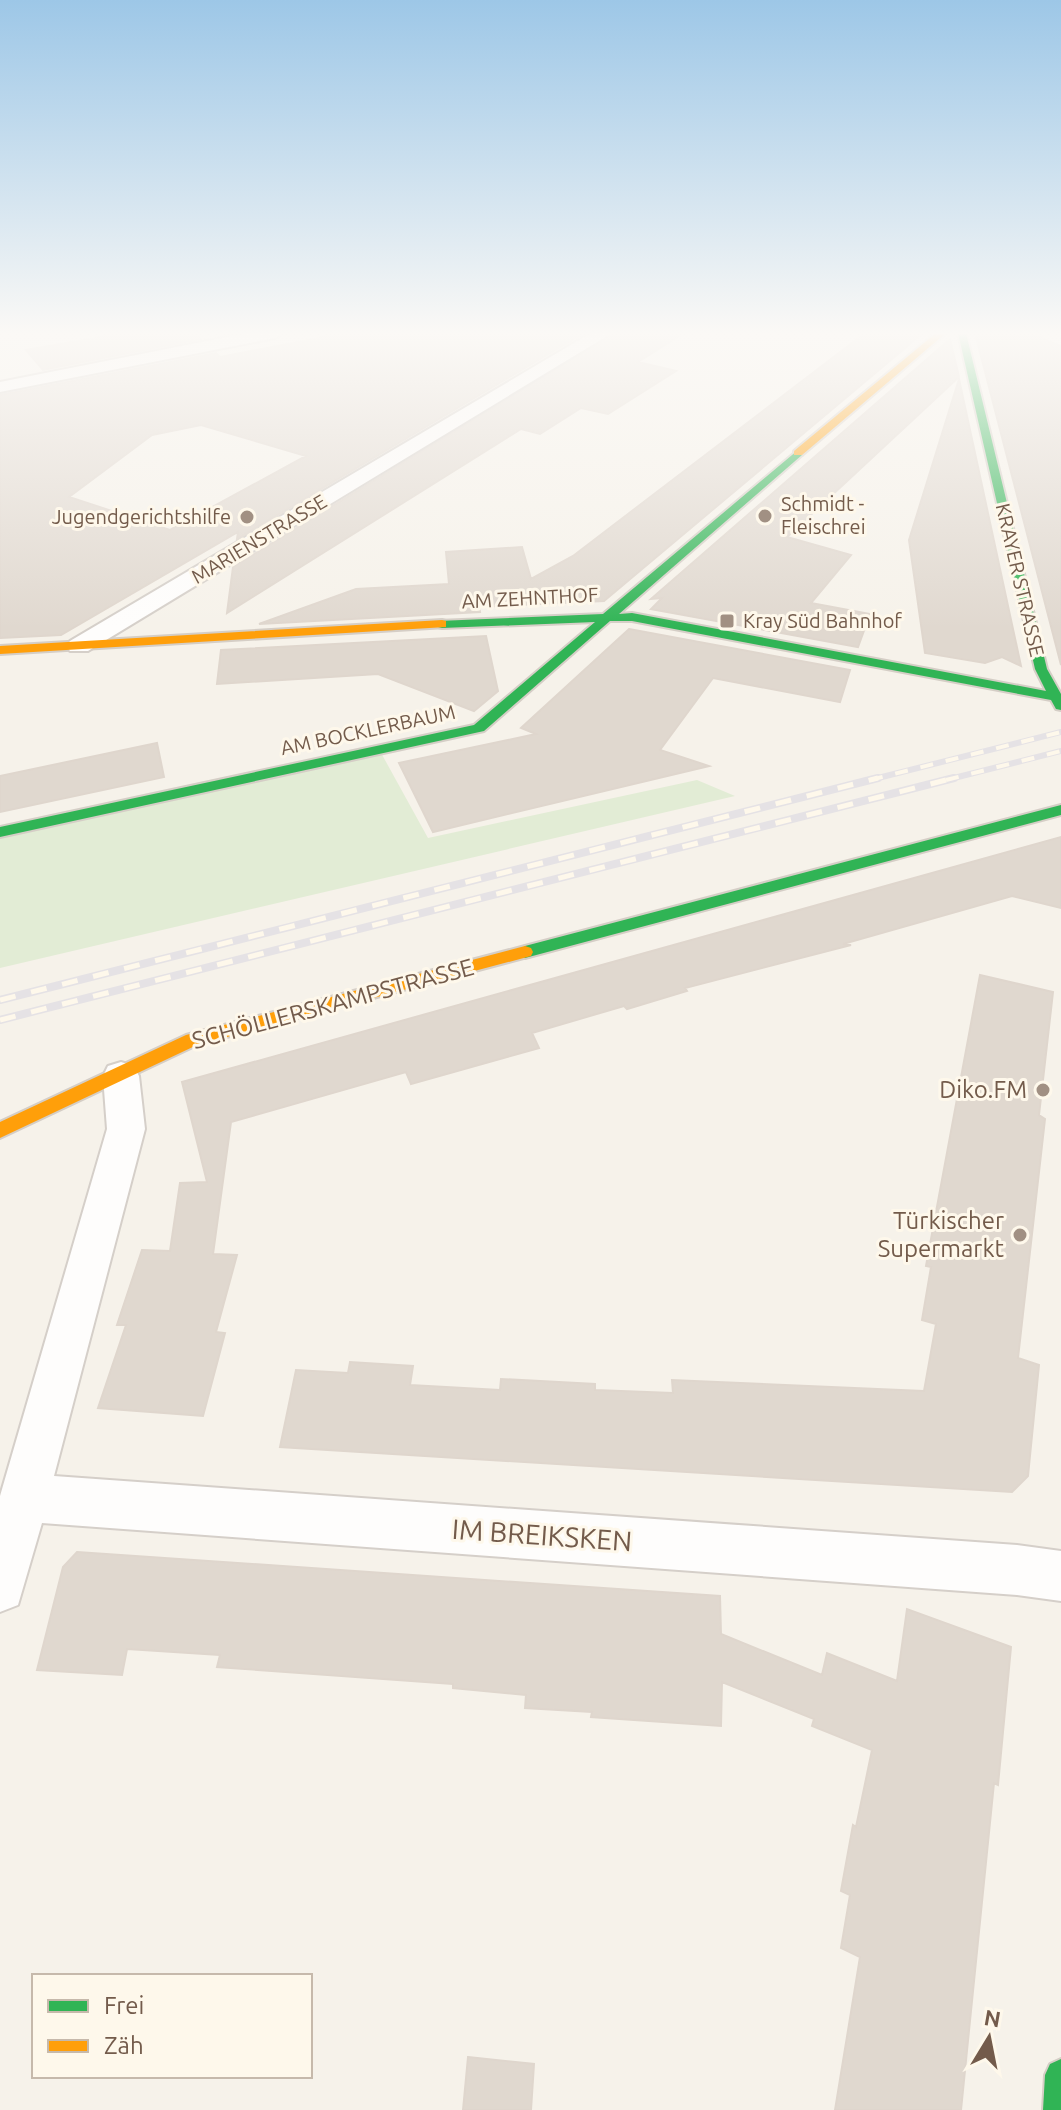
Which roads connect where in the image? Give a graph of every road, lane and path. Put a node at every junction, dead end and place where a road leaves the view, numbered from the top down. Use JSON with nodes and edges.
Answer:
{"nodes":[{"id":1,"x":439,"y":431,"type":"edge"},
{"id":2,"x":823,"y":431,"type":"edge"},
{"id":3,"x":987,"y":431,"type":"edge"},
{"id":4,"x":606,"y":617,"type":"junction"},
{"id":5,"x":79,"y":646,"type":"junction"},
{"id":6,"x":0,"y":650,"type":"edge"},
{"id":7,"x":1057,"y":692,"type":"edge"},
{"id":8,"x":1061,"y":810,"type":"edge"},
{"id":9,"x":0,"y":832,"type":"edge"},
{"id":10,"x":121,"y":1076,"type":"junction"},
{"id":11,"x":0,"y":1130,"type":"edge"},
{"id":12,"x":23,"y":1498,"type":"junction"},
{"id":13,"x":1061,"y":1576,"type":"edge"},
{"id":14,"x":0,"y":1587,"type":"edge"},
{"id":15,"x":1061,"y":2075,"type":"edge"},
{"id":16,"x":1059,"y":2110,"type":"edge"}],
"edges":[{"from":1,"to":5,"type":"street","name":"MARIENSTRASSE"},
{"from":2,"to":4,"type":"street","name":"AM BOCKLERBAUM"},
{"from":3,"to":7,"type":"street","name":"KRAYER STRASSE"},
{"from":4,"to":5,"type":"street","name":"AM ZEHNTHOF"},
{"from":4,"to":7,"type":"street","name":"AM ZEHNTHOF"},
{"from":4,"to":9,"type":"street","name":"AM BOCKLERBAUM"},
{"from":5,"to":6,"type":"street","name":"AM ZEHNTHOF"},
{"from":8,"to":10,"type":"street","name":"SCHÖLLERSKAMPSTRASSE"},
{"from":10,"to":11,"type":"street","name":"SCHÖLLERSKAMPSTRASSE"},
{"from":10,"to":12,"type":"street"},
{"from":12,"to":13,"type":"street","name":"IM BREIKSKEN"},
{"from":12,"to":14,"type":"street"},
{"from":15,"to":16,"type":"street"}]}
